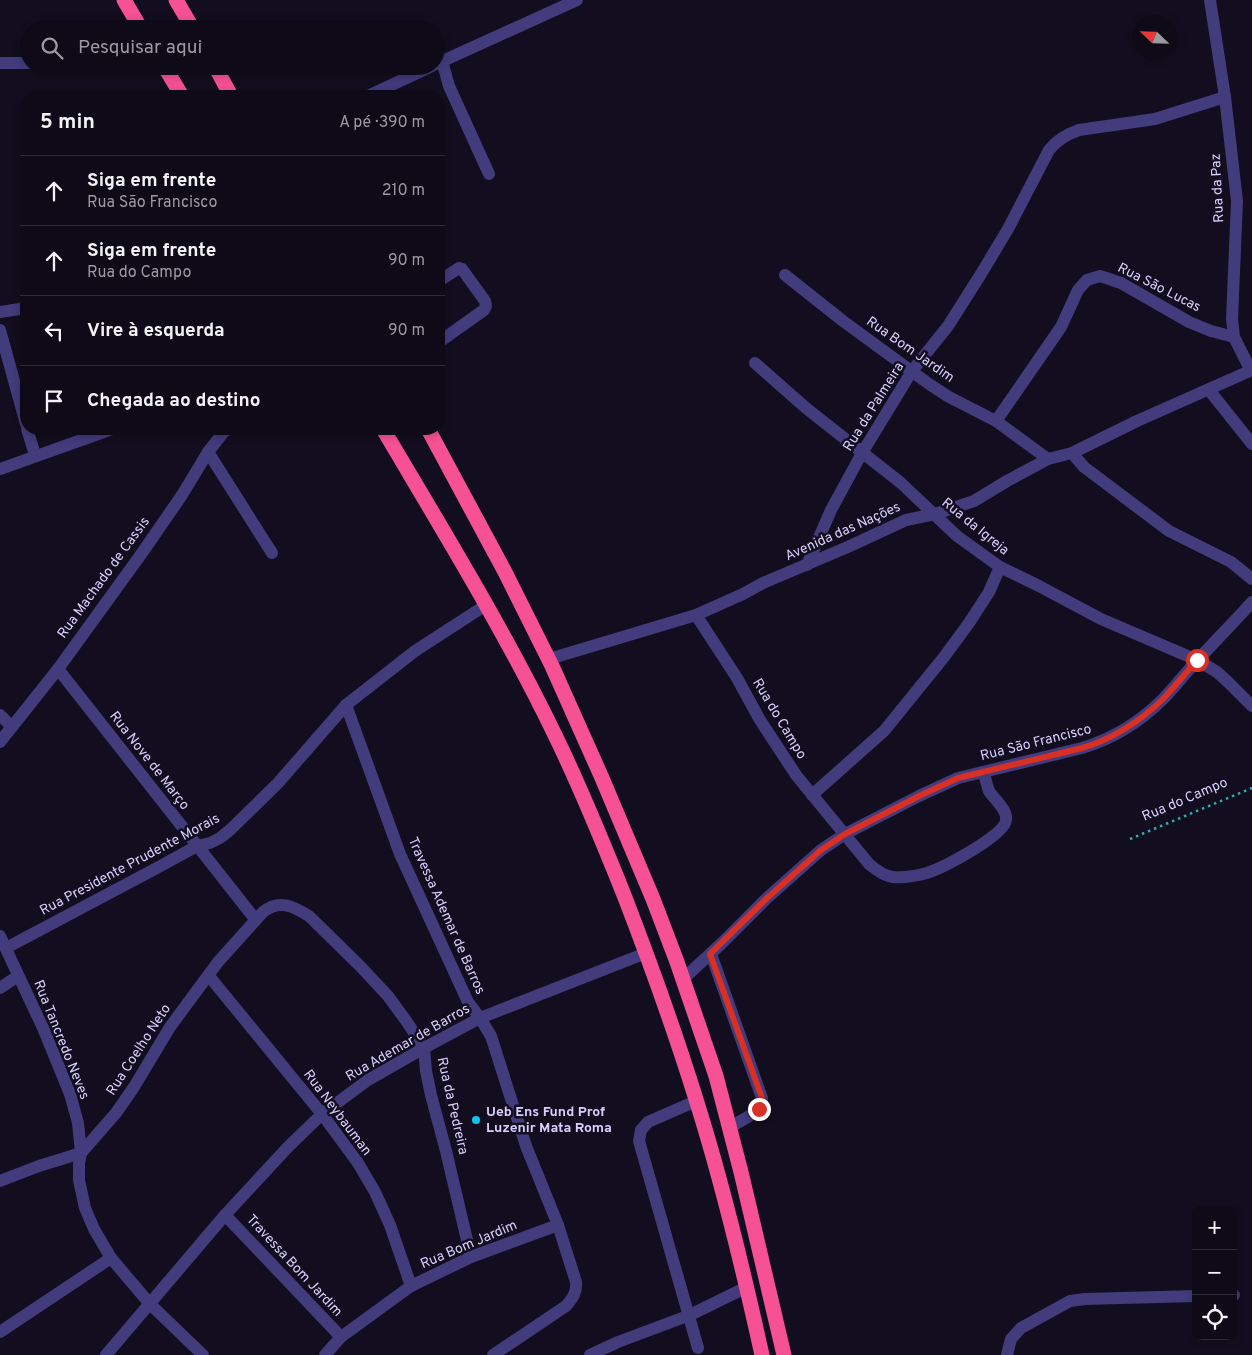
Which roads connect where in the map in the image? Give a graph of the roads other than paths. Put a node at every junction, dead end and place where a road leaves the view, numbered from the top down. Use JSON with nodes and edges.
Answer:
{"nodes":[{"id":1,"x":124,"y":0,"type":"edge"},
{"id":2,"x":176,"y":0,"type":"edge"},
{"id":3,"x":576,"y":0,"type":"edge"},
{"id":4,"x":1210,"y":0,"type":"edge"},
{"id":5,"x":136,"y":20,"type":"edge"},
{"id":6,"x":188,"y":20,"type":"edge"},
{"id":7,"x":445,"y":60,"type":"edge"},
{"id":8,"x":0,"y":63,"type":"edge"},
{"id":9,"x":20,"y":63,"type":"edge"},
{"id":10,"x":169,"y":75,"type":"edge"},
{"id":11,"x":220,"y":75,"type":"edge"},
{"id":12,"x":413,"y":75,"type":"edge"},
{"id":13,"x":442,"y":75,"type":"edge"},
{"id":14,"x":178,"y":90,"type":"edge"},
{"id":15,"x":228,"y":90,"type":"edge"},
{"id":16,"x":381,"y":90,"type":"edge"},
{"id":17,"x":1225,"y":97,"type":"junction"},
{"id":18,"x":489,"y":174,"type":"dead end"},
{"id":19,"x":785,"y":275,"type":"dead end"},
{"id":20,"x":445,"y":276,"type":"edge"},
{"id":21,"x":20,"y":309,"type":"edge"},
{"id":22,"x":0,"y":312,"type":"edge"},
{"id":23,"x":0,"y":330,"type":"edge"},
{"id":24,"x":1234,"y":336,"type":"junction"},
{"id":25,"x":445,"y":338,"type":"edge"},
{"id":26,"x":755,"y":363,"type":"dead end"},
{"id":27,"x":1252,"y":370,"type":"edge"},
{"id":28,"x":912,"y":371,"type":"junction"},
{"id":29,"x":1209,"y":390,"type":"junction"},
{"id":30,"x":20,"y":402,"type":"edge"},
{"id":31,"x":996,"y":421,"type":"junction"},
{"id":32,"x":30,"y":435,"type":"edge"},
{"id":33,"x":94,"y":435,"type":"edge"},
{"id":34,"x":222,"y":435,"type":"edge"},
{"id":35,"x":387,"y":435,"type":"edge"},
{"id":36,"x":431,"y":435,"type":"edge"},
{"id":37,"x":1252,"y":444,"type":"edge"},
{"id":38,"x":208,"y":452,"type":"junction"},
{"id":39,"x":862,"y":453,"type":"junction"},
{"id":40,"x":1072,"y":453,"type":"junction"},
{"id":41,"x":35,"y":455,"type":"junction"},
{"id":42,"x":1048,"y":459,"type":"junction"},
{"id":43,"x":0,"y":469,"type":"edge"},
{"id":44,"x":935,"y":514,"type":"junction"},
{"id":45,"x":272,"y":553,"type":"dead end"},
{"id":46,"x":807,"y":564,"type":"junction"},
{"id":47,"x":1000,"y":567,"type":"junction"},
{"id":48,"x":1252,"y":579,"type":"edge"},
{"id":49,"x":1252,"y":602,"type":"edge"},
{"id":50,"x":486,"y":604,"type":"junction"},
{"id":51,"x":696,"y":615,"type":"junction"},
{"id":52,"x":549,"y":659,"type":"junction"},
{"id":53,"x":1197,"y":660,"type":"junction"},
{"id":54,"x":58,"y":669,"type":"junction"},
{"id":55,"x":346,"y":705,"type":"junction"},
{"id":56,"x":1252,"y":706,"type":"edge"},
{"id":57,"x":0,"y":715,"type":"edge"},
{"id":58,"x":12,"y":727,"type":"junction"},
{"id":59,"x":0,"y":742,"type":"edge"},
{"id":60,"x":984,"y":772,"type":"junction"},
{"id":61,"x":812,"y":794,"type":"junction"},
{"id":62,"x":845,"y":834,"type":"junction"},
{"id":63,"x":197,"y":846,"type":"junction"},
{"id":64,"x":255,"y":919,"type":"junction"},
{"id":65,"x":3,"y":942,"type":"edge"},
{"id":66,"x":646,"y":953,"type":"junction"},
{"id":67,"x":710,"y":954,"type":"junction"},
{"id":68,"x":18,"y":976,"type":"junction"},
{"id":69,"x":209,"y":976,"type":"junction"},
{"id":70,"x":682,"y":979,"type":"junction"},
{"id":71,"x":0,"y":988,"type":"edge"},
{"id":72,"x":480,"y":1018,"type":"junction"},
{"id":73,"x":424,"y":1048,"type":"junction"},
{"id":74,"x":696,"y":1101,"type":"junction"},
{"id":75,"x":322,"y":1114,"type":"junction"},
{"id":76,"x":730,"y":1127,"type":"junction"},
{"id":77,"x":81,"y":1153,"type":"junction"},
{"id":78,"x":0,"y":1180,"type":"edge"},
{"id":79,"x":225,"y":1215,"type":"junction"},
{"id":80,"x":558,"y":1225,"type":"junction"},
{"id":81,"x":471,"y":1257,"type":"junction"},
{"id":82,"x":111,"y":1258,"type":"junction"},
{"id":83,"x":411,"y":1286,"type":"junction"},
{"id":84,"x":747,"y":1287,"type":"junction"},
{"id":85,"x":1192,"y":1296,"type":"edge"},
{"id":86,"x":150,"y":1304,"type":"junction"},
{"id":87,"x":690,"y":1315,"type":"junction"},
{"id":88,"x":0,"y":1332,"type":"edge"},
{"id":89,"x":341,"y":1337,"type":"junction"},
{"id":90,"x":698,"y":1348,"type":"dead end"},
{"id":91,"x":106,"y":1355,"type":"edge"},
{"id":92,"x":202,"y":1355,"type":"edge"},
{"id":93,"x":325,"y":1355,"type":"edge"},
{"id":94,"x":493,"y":1355,"type":"edge"},
{"id":95,"x":590,"y":1355,"type":"edge"},
{"id":96,"x":762,"y":1355,"type":"edge"},
{"id":97,"x":784,"y":1355,"type":"edge"},
{"id":98,"x":1007,"y":1355,"type":"edge"}],
"edges":[{"from":1,"to":5,"type":"highway"},
{"from":2,"to":6,"type":"highway"},
{"from":3,"to":7,"type":"street"},
{"from":4,"to":17,"type":"street","name":"Rua da Paz"},
{"from":8,"to":9,"type":"street"},
{"from":10,"to":14,"type":"highway"},
{"from":11,"to":15,"type":"highway"},
{"from":12,"to":16,"type":"street"},
{"from":13,"to":18,"type":"street"},
{"from":17,"to":24,"type":"street","name":"Rua da Paz"},
{"from":17,"to":28,"type":"street","name":"Rua da Palmeira"},
{"from":19,"to":28,"type":"street","name":"Rua Bom Jardim"},
{"from":20,"to":25,"type":"street"},
{"from":21,"to":22,"type":"street"},
{"from":23,"to":30,"type":"street"},
{"from":24,"to":27,"type":"street","name":"Rua da Paz"},
{"from":24,"to":31,"type":"street","name":"Rua São Lucas"},
{"from":26,"to":39,"type":"street","name":"Rua da Igreja"},
{"from":27,"to":29,"type":"street","name":"Avenida das Nações"},
{"from":28,"to":31,"type":"street","name":"Rua Bom Jardim"},
{"from":28,"to":39,"type":"street","name":"Rua da Palmeira"},
{"from":29,"to":37,"type":"street"},
{"from":29,"to":40,"type":"street","name":"Avenida das Nações"},
{"from":31,"to":42,"type":"street","name":"Rua Bom Jardim"},
{"from":32,"to":41,"type":"street"},
{"from":33,"to":41,"type":"street"},
{"from":34,"to":38,"type":"street","name":"Rua Machado de Cassis"},
{"from":35,"to":50,"type":"highway"},
{"from":36,"to":52,"type":"highway"},
{"from":38,"to":45,"type":"street"},
{"from":38,"to":54,"type":"street","name":"Rua Machado de Cassis"},
{"from":39,"to":44,"type":"street","name":"Rua da Igreja"},
{"from":39,"to":46,"type":"street","name":"Rua da Palmeira"},
{"from":40,"to":42,"type":"street","name":"Avenida das Nações"},
{"from":40,"to":48,"type":"street"},
{"from":41,"to":43,"type":"street"},
{"from":42,"to":44,"type":"street","name":"Avenida das Nações"},
{"from":44,"to":46,"type":"street","name":"Avenida das Nações"},
{"from":44,"to":47,"type":"street","name":"Rua da Igreja"},
{"from":46,"to":51,"type":"street","name":"Avenida das Nações"},
{"from":47,"to":53,"type":"street","name":"Rua da Igreja"},
{"from":47,"to":61,"type":"street"},
{"from":49,"to":53,"type":"street","name":"Rua São Francisco"},
{"from":50,"to":55,"type":"street","name":"Rua Presidente Prudente Morais"},
{"from":50,"to":66,"type":"highway"},
{"from":51,"to":52,"type":"street","name":"Avenida das Nações"},
{"from":51,"to":61,"type":"street","name":"Rua do Campo"},
{"from":52,"to":70,"type":"highway"},
{"from":53,"to":56,"type":"street","name":"Rua da Igreja"},
{"from":53,"to":60,"type":"street","name":"Rua São Francisco"},
{"from":54,"to":58,"type":"street","name":"Rua Machado de Cassis"},
{"from":54,"to":63,"type":"street","name":"Rua Nove de Março"},
{"from":55,"to":63,"type":"street","name":"Rua Presidente Prudente Morais"},
{"from":55,"to":72,"type":"street","name":"Travessa Ademar de Barros"},
{"from":57,"to":58,"type":"street"},
{"from":58,"to":59,"type":"street","name":"Rua Machado de Cassis"},
{"from":60,"to":62,"type":"street","name":"Rua São Francisco"},
{"from":60,"to":62,"type":"street","name":"Rua do Campo"},
{"from":61,"to":62,"type":"street","name":"Rua do Campo"},
{"from":62,"to":67,"type":"street"},
{"from":63,"to":64,"type":"street","name":"Rua Nove de Março"},
{"from":63,"to":65,"type":"street","name":"Rua Presidente Prudente Morais"},
{"from":64,"to":69,"type":"street","name":"Rua Coelho Neto"},
{"from":64,"to":73,"type":"street","name":"Rua da Pedreira"},
{"from":65,"to":68,"type":"street","name":"Rua Tancredo Neves"},
{"from":66,"to":72,"type":"street","name":"Rua Ademar de Barros"},
{"from":66,"to":74,"type":"highway"},
{"from":67,"to":70,"type":"street"},
{"from":67,"to":76,"type":"street"},
{"from":68,"to":71,"type":"street"},
{"from":68,"to":77,"type":"street","name":"Rua Tancredo Neves"},
{"from":69,"to":75,"type":"street","name":"Rua Neybauman"},
{"from":69,"to":77,"type":"street","name":"Rua Coelho Neto"},
{"from":70,"to":76,"type":"highway"},
{"from":72,"to":73,"type":"street","name":"Rua Ademar de Barros"},
{"from":72,"to":80,"type":"street","name":"Travessa Ademar de Barros"},
{"from":73,"to":75,"type":"street","name":"Rua Ademar de Barros"},
{"from":73,"to":81,"type":"street","name":"Rua da Pedreira"},
{"from":74,"to":84,"type":"highway"},
{"from":74,"to":87,"type":"street"},
{"from":75,"to":79,"type":"street","name":"Rua Ademar de Barros"},
{"from":75,"to":83,"type":"street","name":"Rua Neybauman"},
{"from":76,"to":97,"type":"highway"},
{"from":77,"to":78,"type":"street"},
{"from":77,"to":82,"type":"street","name":"Rua Tancredo Neves"},
{"from":79,"to":86,"type":"street","name":"Rua Ademar de Barros"},
{"from":79,"to":89,"type":"street","name":"Travessa Bom Jardim"},
{"from":80,"to":81,"type":"street","name":"Rua Bom Jardim"},
{"from":80,"to":94,"type":"street","name":"Travessa Ademar de Barros"},
{"from":81,"to":83,"type":"street","name":"Rua Bom Jardim"},
{"from":82,"to":86,"type":"street","name":"Rua Tancredo Neves"},
{"from":82,"to":88,"type":"street"},
{"from":83,"to":89,"type":"street","name":"Rua Bom Jardim"},
{"from":84,"to":87,"type":"street"},
{"from":84,"to":96,"type":"highway"},
{"from":85,"to":98,"type":"street"},
{"from":86,"to":91,"type":"street","name":"Rua Ademar de Barros"},
{"from":86,"to":92,"type":"street","name":"Rua Tancredo Neves"},
{"from":87,"to":90,"type":"street"},
{"from":87,"to":95,"type":"street"},
{"from":89,"to":93,"type":"street","name":"Rua Bom Jardim"}]}
